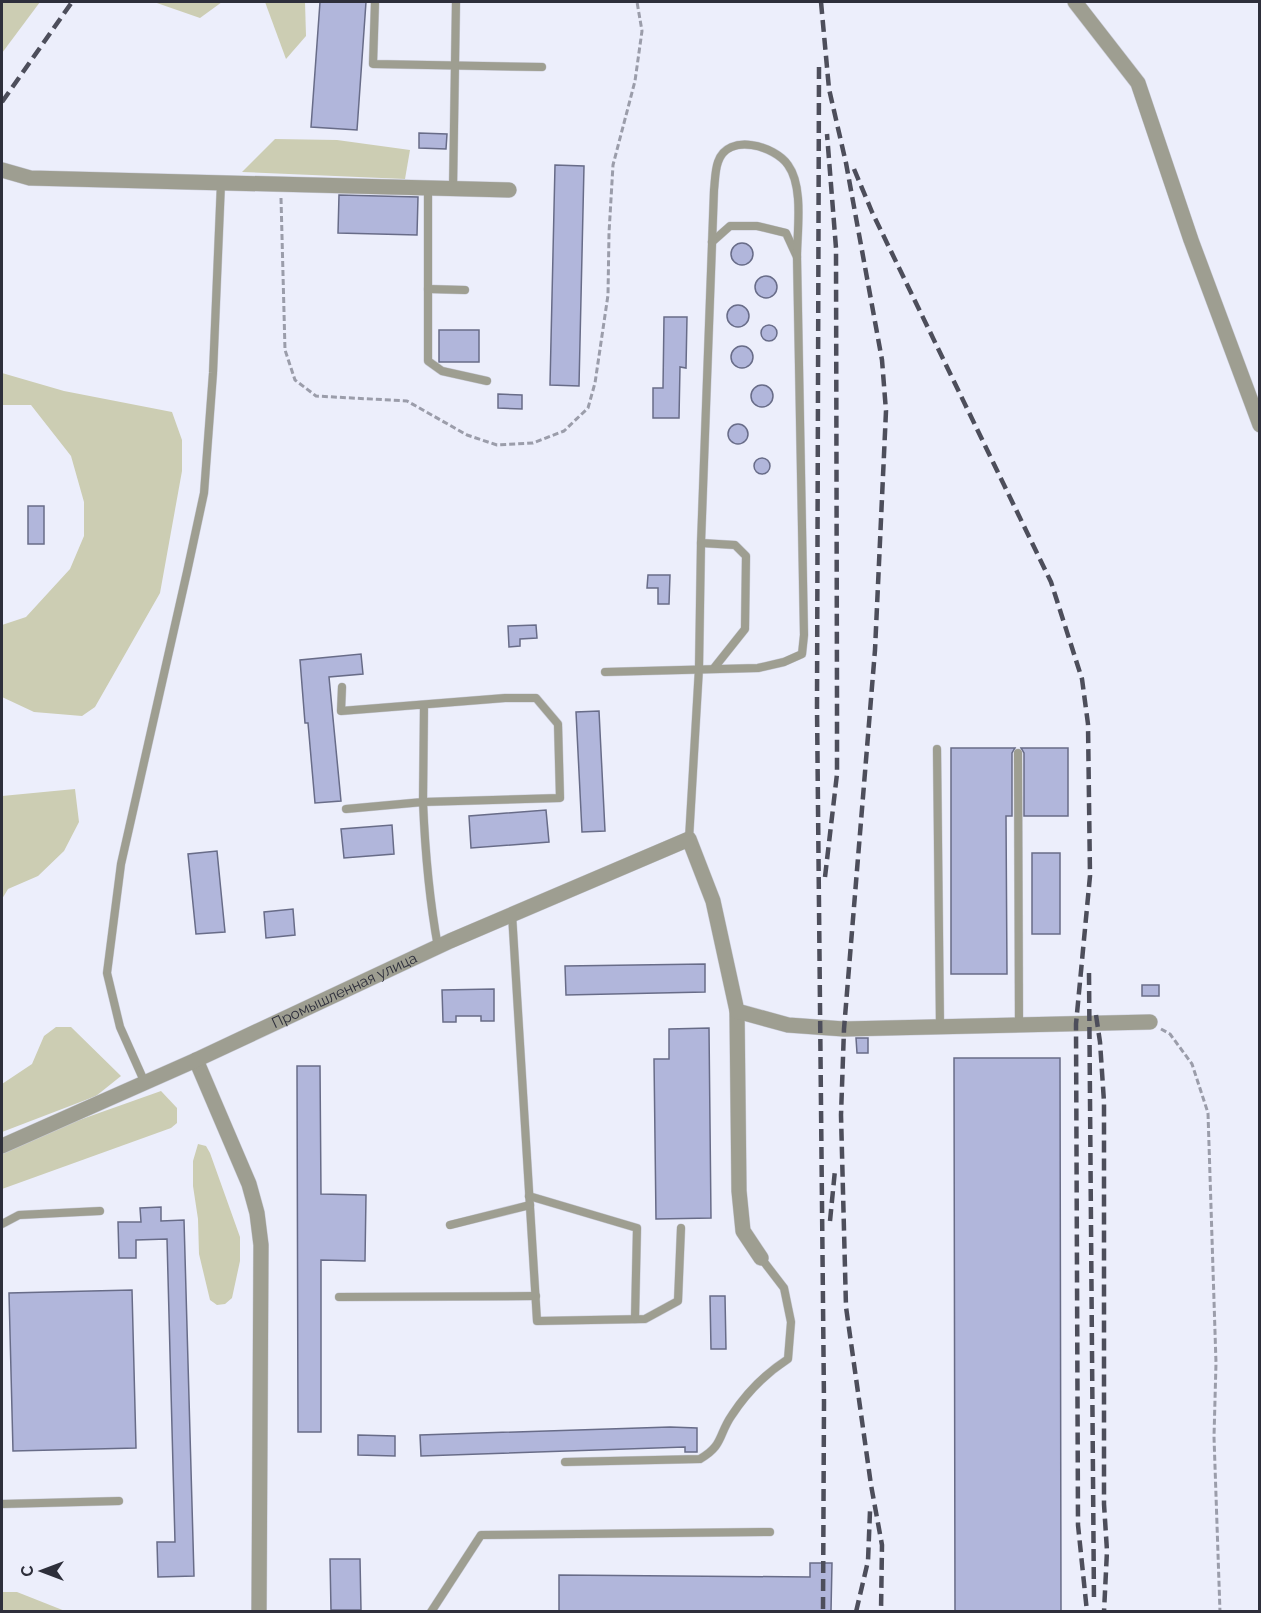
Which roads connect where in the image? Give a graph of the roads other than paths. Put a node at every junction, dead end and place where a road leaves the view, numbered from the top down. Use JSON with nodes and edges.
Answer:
{"nodes":[{"id":1,"x":375,"y":2,"type":"edge"},
{"id":2,"x":456,"y":2,"type":"edge"},
{"id":3,"x":1075,"y":2,"type":"edge"},
{"id":4,"x":454,"y":65,"type":"junction"},
{"id":5,"x":542,"y":67,"type":"dead end"},
{"id":6,"x":2,"y":170,"type":"edge"},
{"id":7,"x":221,"y":183,"type":"junction"},
{"id":8,"x":428,"y":188,"type":"junction"},
{"id":9,"x":453,"y":189,"type":"junction"},
{"id":10,"x":509,"y":190,"type":"dead end"},
{"id":11,"x":712,"y":242,"type":"junction"},
{"id":12,"x":797,"y":257,"type":"junction"},
{"id":13,"x":428,"y":288,"type":"junction"},
{"id":14,"x":465,"y":290,"type":"dead end"},
{"id":15,"x":487,"y":381,"type":"dead end"},
{"id":16,"x":1260,"y":425,"type":"edge"},
{"id":17,"x":701,"y":543,"type":"junction"},
{"id":18,"x":699,"y":668,"type":"junction"},
{"id":19,"x":714,"y":668,"type":"junction"},
{"id":20,"x":605,"y":672,"type":"dead end"},
{"id":21,"x":342,"y":687,"type":"dead end"},
{"id":22,"x":424,"y":705,"type":"junction"},
{"id":23,"x":937,"y":749,"type":"dead end"},
{"id":24,"x":1018,"y":753,"type":"dead end"},
{"id":25,"x":423,"y":802,"type":"junction"},
{"id":26,"x":346,"y":808,"type":"dead end"},
{"id":27,"x":689,"y":839,"type":"junction"},
{"id":28,"x":512,"y":914,"type":"junction"},
{"id":29,"x":438,"y":946,"type":"junction"},
{"id":30,"x":738,"y":1011,"type":"junction"},
{"id":31,"x":1150,"y":1022,"type":"road end"},
{"id":32,"x":1019,"y":1025,"type":"junction"},
{"id":33,"x":940,"y":1027,"type":"junction"},
{"id":34,"x":196,"y":1060,"type":"junction"},
{"id":35,"x":145,"y":1083,"type":"junction"},
{"id":36,"x":2,"y":1146,"type":"edge"},
{"id":37,"x":529,"y":1196,"type":"junction"},
{"id":38,"x":530,"y":1205,"type":"junction"},
{"id":39,"x":100,"y":1211,"type":"dead end"},
{"id":40,"x":2,"y":1224,"type":"edge"},
{"id":41,"x":450,"y":1224,"type":"dead end"},
{"id":42,"x":681,"y":1228,"type":"dead end"},
{"id":43,"x":761,"y":1258,"type":"joint"},
{"id":44,"x":536,"y":1296,"type":"junction"},
{"id":45,"x":339,"y":1297,"type":"dead end"},
{"id":46,"x":635,"y":1319,"type":"junction"},
{"id":47,"x":565,"y":1462,"type":"dead end"},
{"id":48,"x":119,"y":1501,"type":"dead end"},
{"id":49,"x":2,"y":1504,"type":"edge"},
{"id":50,"x":770,"y":1532,"type":"dead end"},
{"id":51,"x":259,"y":1611,"type":"edge"},
{"id":52,"x":431,"y":1611,"type":"edge"}],
"edges":[{"from":1,"to":4,"type":"lane"},
{"from":2,"to":4,"type":"lane"},
{"from":3,"to":16,"type":"street"},
{"from":4,"to":5,"type":"lane"},
{"from":4,"to":9,"type":"lane"},
{"from":6,"to":7,"type":"street"},
{"from":7,"to":8,"type":"street"},
{"from":7,"to":35,"type":"lane"},
{"from":8,"to":9,"type":"street"},
{"from":8,"to":13,"type":"lane"},
{"from":9,"to":10,"type":"street"},
{"from":11,"to":12,"type":"lane"},
{"from":11,"to":12,"type":"lane"},
{"from":11,"to":17,"type":"lane"},
{"from":12,"to":19,"type":"lane"},
{"from":13,"to":14,"type":"lane"},
{"from":13,"to":15,"type":"lane"},
{"from":17,"to":18,"type":"lane"},
{"from":17,"to":19,"type":"lane"},
{"from":18,"to":19,"type":"lane"},
{"from":18,"to":20,"type":"lane"},
{"from":18,"to":27,"type":"lane"},
{"from":21,"to":22,"type":"lane"},
{"from":22,"to":25,"type":"lane"},
{"from":22,"to":25,"type":"lane"},
{"from":23,"to":33,"type":"lane"},
{"from":24,"to":32,"type":"lane"},
{"from":25,"to":26,"type":"lane"},
{"from":25,"to":29,"type":"lane"},
{"from":27,"to":28,"type":"street","name":"Промышленная улица"},
{"from":27,"to":30,"type":"street"},
{"from":28,"to":29,"type":"street","name":"Промышленная улица"},
{"from":28,"to":37,"type":"lane"},
{"from":29,"to":34,"type":"street","name":"Промышленная улица"},
{"from":30,"to":33,"type":"street"},
{"from":30,"to":43,"type":"street"},
{"from":31,"to":32,"type":"street"},
{"from":32,"to":33,"type":"street"},
{"from":34,"to":35,"type":"street","name":"Промышленная улица"},
{"from":34,"to":51,"type":"street"},
{"from":35,"to":36,"type":"street","name":"Промышленная улица"},
{"from":37,"to":38,"type":"lane"},
{"from":37,"to":46,"type":"lane"},
{"from":38,"to":41,"type":"lane"},
{"from":38,"to":44,"type":"lane"},
{"from":39,"to":40,"type":"lane"},
{"from":42,"to":46,"type":"lane"},
{"from":43,"to":47,"type":"lane"},
{"from":44,"to":45,"type":"lane"},
{"from":44,"to":46,"type":"lane"},
{"from":48,"to":49,"type":"lane"},
{"from":50,"to":52,"type":"lane"}]}
